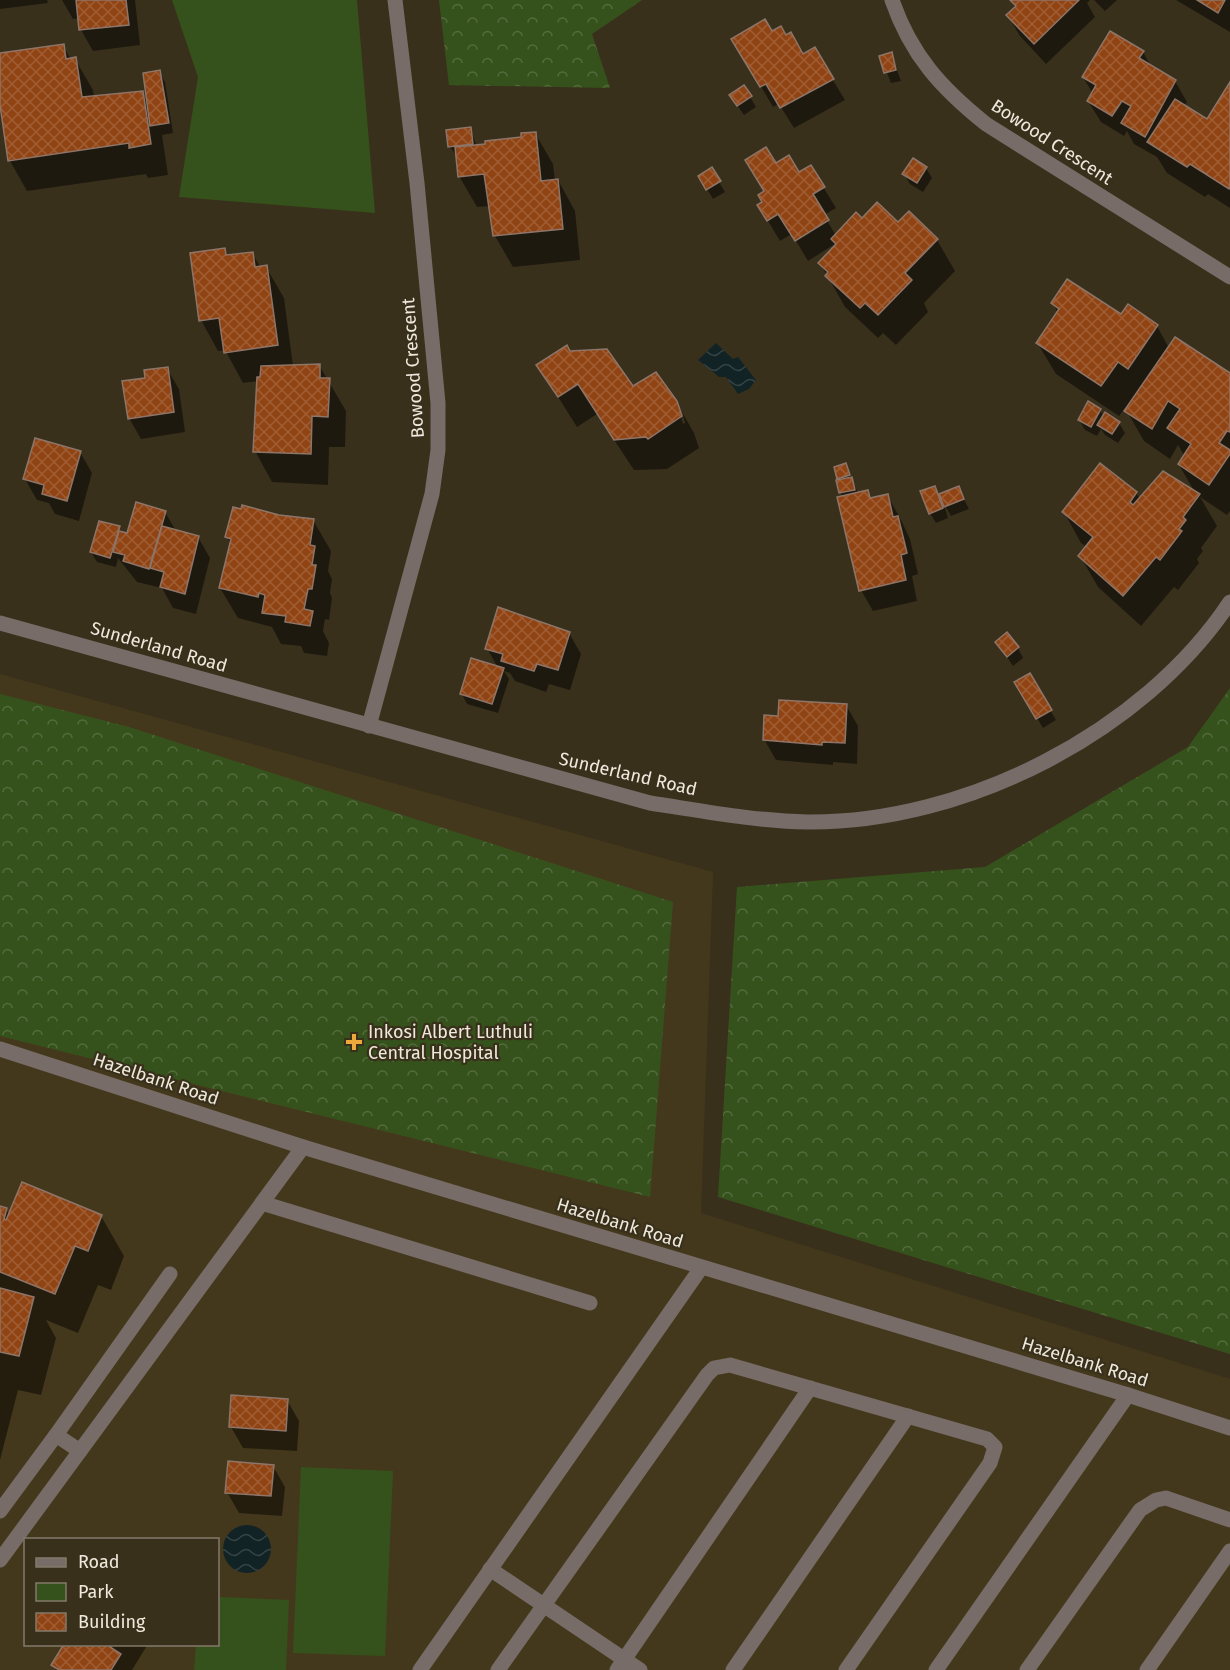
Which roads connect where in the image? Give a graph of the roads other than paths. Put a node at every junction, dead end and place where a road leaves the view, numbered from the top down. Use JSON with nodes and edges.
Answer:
{"nodes":[{"id":1,"x":395,"y":0,"type":"edge"},
{"id":2,"x":892,"y":0,"type":"edge"},
{"id":3,"x":1230,"y":277,"type":"edge"},
{"id":4,"x":1230,"y":602,"type":"edge"},
{"id":5,"x":0,"y":623,"type":"edge"},
{"id":6,"x":369,"y":726,"type":"junction"},
{"id":7,"x":0,"y":1049,"type":"edge"},
{"id":8,"x":303,"y":1147,"type":"junction"},
{"id":9,"x":262,"y":1203,"type":"junction"},
{"id":10,"x":701,"y":1268,"type":"junction"},
{"id":11,"x":170,"y":1274,"type":"dead end"},
{"id":12,"x":590,"y":1303,"type":"dead end"},
{"id":13,"x":810,"y":1388,"type":"junction"},
{"id":14,"x":1128,"y":1395,"type":"junction"},
{"id":15,"x":908,"y":1416,"type":"junction"},
{"id":16,"x":1230,"y":1428,"type":"edge"},
{"id":17,"x":56,"y":1435,"type":"junction"},
{"id":18,"x":80,"y":1451,"type":"junction"},
{"id":19,"x":0,"y":1510,"type":"edge"},
{"id":20,"x":1230,"y":1520,"type":"edge"},
{"id":21,"x":1230,"y":1551,"type":"edge"},
{"id":22,"x":0,"y":1560,"type":"edge"},
{"id":23,"x":490,"y":1569,"type":"junction"},
{"id":24,"x":544,"y":1605,"type":"junction"},
{"id":25,"x":621,"y":1665,"type":"edge"},
{"id":26,"x":420,"y":1670,"type":"edge"},
{"id":27,"x":498,"y":1670,"type":"edge"},
{"id":28,"x":640,"y":1670,"type":"edge"},
{"id":29,"x":733,"y":1670,"type":"edge"},
{"id":30,"x":846,"y":1670,"type":"edge"},
{"id":31,"x":936,"y":1670,"type":"edge"},
{"id":32,"x":1027,"y":1670,"type":"edge"},
{"id":33,"x":1147,"y":1670,"type":"edge"}],
"edges":[{"from":1,"to":6,"type":"street","name":"Bowood Crescent"},
{"from":2,"to":3,"type":"street","name":"Bowood Crescent"},
{"from":4,"to":6,"type":"street","name":"Sunderland Road"},
{"from":5,"to":6,"type":"street","name":"Sunderland Road"},
{"from":7,"to":8,"type":"street","name":"Hazelbank Road"},
{"from":8,"to":9,"type":"street"},
{"from":8,"to":10,"type":"street","name":"Hazelbank Road"},
{"from":9,"to":12,"type":"street"},
{"from":9,"to":18,"type":"street"},
{"from":10,"to":14,"type":"street","name":"Hazelbank Road"},
{"from":10,"to":23,"type":"street"},
{"from":11,"to":17,"type":"street"},
{"from":13,"to":15,"type":"street"},
{"from":13,"to":24,"type":"street"},
{"from":13,"to":25,"type":"street"},
{"from":14,"to":16,"type":"street","name":"Hazelbank Road"},
{"from":14,"to":31,"type":"street"},
{"from":15,"to":29,"type":"street"},
{"from":15,"to":30,"type":"street"},
{"from":17,"to":18,"type":"street"},
{"from":17,"to":19,"type":"street"},
{"from":18,"to":22,"type":"street"},
{"from":20,"to":32,"type":"street"},
{"from":21,"to":33,"type":"street"},
{"from":23,"to":24,"type":"street"},
{"from":23,"to":26,"type":"street"},
{"from":24,"to":25,"type":"street"},
{"from":24,"to":27,"type":"street"},
{"from":25,"to":28,"type":"street"}]}
